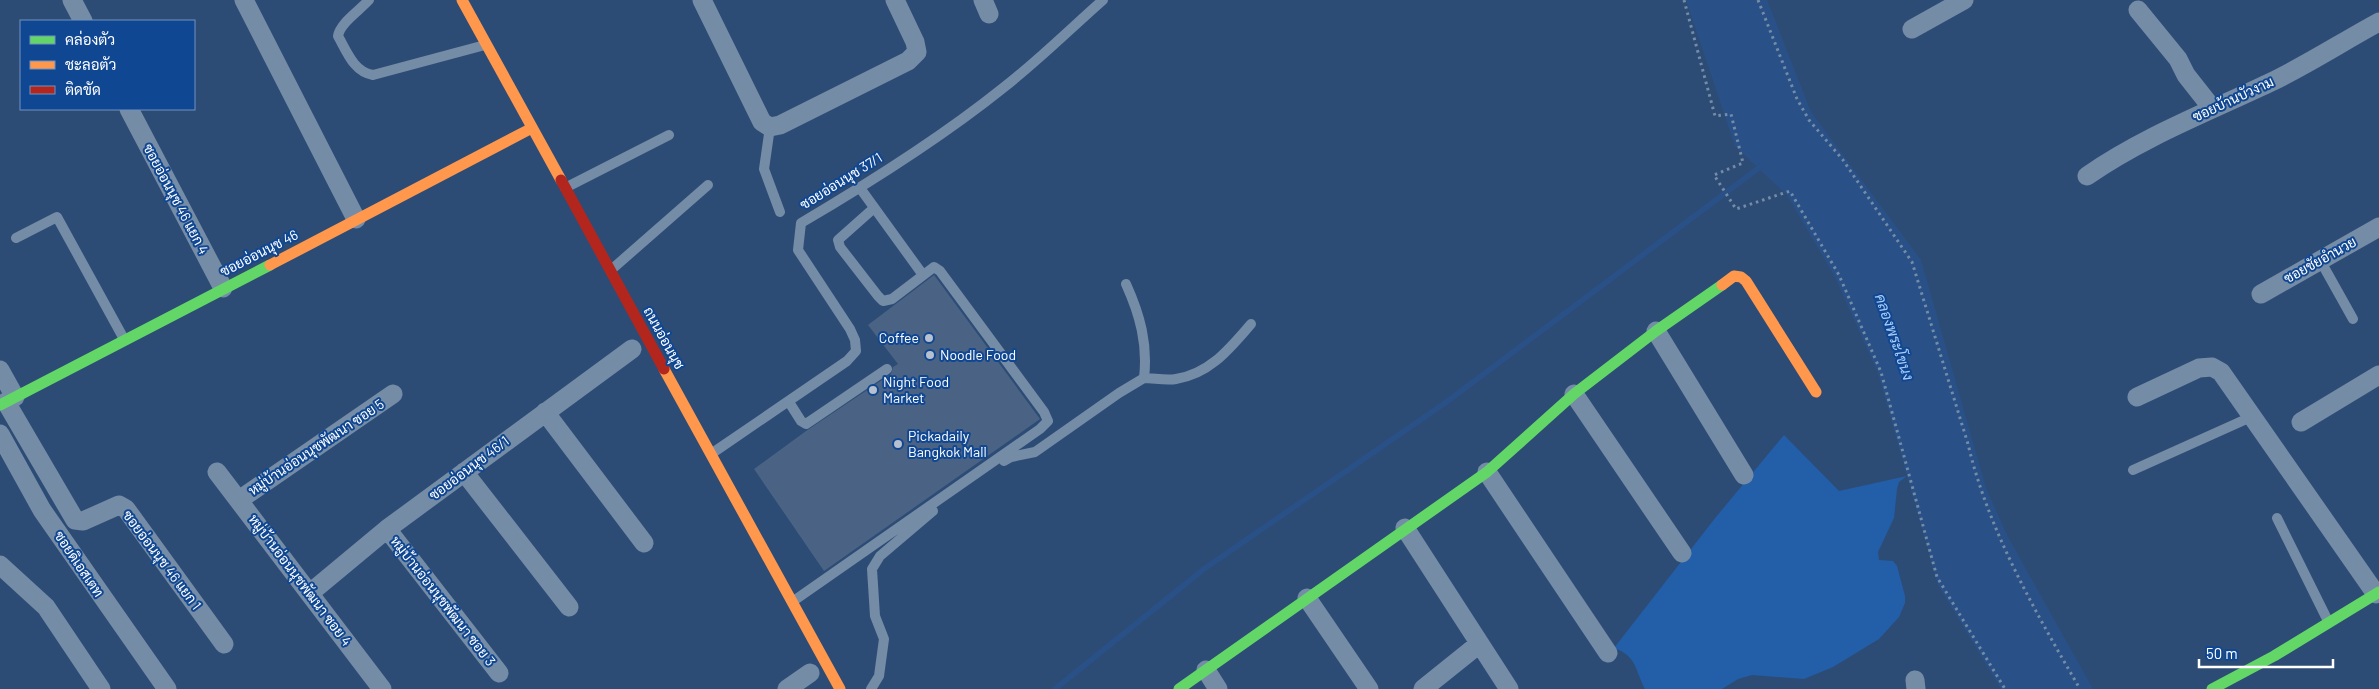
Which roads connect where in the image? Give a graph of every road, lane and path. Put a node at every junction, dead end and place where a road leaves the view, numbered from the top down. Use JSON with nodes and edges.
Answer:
{"nodes":[{"id":1,"x":72,"y":0,"type":"edge"},
{"id":2,"x":244,"y":0,"type":"edge"},
{"id":3,"x":369,"y":0,"type":"edge"},
{"id":4,"x":462,"y":0,"type":"edge"},
{"id":5,"x":702,"y":0,"type":"edge"},
{"id":6,"x":895,"y":0,"type":"edge"},
{"id":7,"x":1103,"y":0,"type":"edge"},
{"id":8,"x":1684,"y":0,"type":"edge"},
{"id":9,"x":1758,"y":0,"type":"edge"},
{"id":10,"x":1964,"y":0,"type":"edge"},
{"id":11,"x":2138,"y":10,"type":"dead end"},
{"id":12,"x":83,"y":20,"type":"edge"},
{"id":13,"x":2379,"y":22,"type":"edge"},
{"id":14,"x":1912,"y":29,"type":"dead end"},
{"id":15,"x":486,"y":44,"type":"junction"},
{"id":16,"x":2212,"y":108,"type":"junction"},
{"id":17,"x":130,"y":110,"type":"edge"},
{"id":18,"x":770,"y":127,"type":"junction"},
{"id":19,"x":532,"y":128,"type":"junction"},
{"id":20,"x":669,"y":134,"type":"dead end"},
{"id":21,"x":2086,"y":176,"type":"dead end"},
{"id":22,"x":708,"y":185,"type":"dead end"},
{"id":23,"x":565,"y":188,"type":"junction"},
{"id":24,"x":860,"y":188,"type":"junction"},
{"id":25,"x":874,"y":208,"type":"junction"},
{"id":26,"x":780,"y":212,"type":"dead end"},
{"id":27,"x":356,"y":220,"type":"junction"},
{"id":28,"x":2379,"y":227,"type":"edge"},
{"id":29,"x":16,"y":238,"type":"dead end"},
{"id":30,"x":2320,"y":260,"type":"junction"},
{"id":31,"x":610,"y":271,"type":"junction"},
{"id":32,"x":923,"y":275,"type":"junction"},
{"id":33,"x":1126,"y":284,"type":"dead end"},
{"id":34,"x":224,"y":288,"type":"junction"},
{"id":35,"x":2261,"y":294,"type":"dead end"},
{"id":36,"x":2354,"y":319,"type":"dead end"},
{"id":37,"x":1251,"y":324,"type":"dead end"},
{"id":38,"x":1656,"y":331,"type":"junction"},
{"id":39,"x":125,"y":340,"type":"junction"},
{"id":40,"x":636,"y":346,"type":"junction"},
{"id":41,"x":887,"y":369,"type":"dead end"},
{"id":42,"x":0,"y":370,"type":"edge"},
{"id":43,"x":2379,"y":375,"type":"edge"},
{"id":44,"x":1144,"y":378,"type":"junction"},
{"id":45,"x":1816,"y":392,"type":"dead end"},
{"id":46,"x":393,"y":394,"type":"dead end"},
{"id":47,"x":1574,"y":394,"type":"junction"},
{"id":48,"x":2137,"y":397,"type":"dead end"},
{"id":49,"x":7,"y":401,"type":"edge"},
{"id":50,"x":789,"y":402,"type":"junction"},
{"id":51,"x":545,"y":412,"type":"junction"},
{"id":52,"x":2251,"y":417,"type":"junction"},
{"id":53,"x":2301,"y":422,"type":"dead end"},
{"id":54,"x":0,"y":434,"type":"edge"},
{"id":55,"x":710,"y":455,"type":"junction"},
{"id":56,"x":2133,"y":470,"type":"dead end"},
{"id":57,"x":217,"y":472,"type":"dead end"},
{"id":58,"x":464,"y":472,"type":"junction"},
{"id":59,"x":1487,"y":472,"type":"junction"},
{"id":60,"x":1744,"y":475,"type":"dead end"},
{"id":61,"x":239,"y":500,"type":"junction"},
{"id":62,"x":2277,"y":518,"type":"dead end"},
{"id":63,"x":1406,"y":528,"type":"junction"},
{"id":64,"x":387,"y":529,"type":"junction"},
{"id":65,"x":644,"y":543,"type":"dead end"},
{"id":66,"x":1682,"y":554,"type":"dead end"},
{"id":67,"x":0,"y":564,"type":"edge"},
{"id":68,"x":310,"y":593,"type":"junction"},
{"id":69,"x":2378,"y":593,"type":"edge"},
{"id":70,"x":1307,"y":598,"type":"junction"},
{"id":71,"x":791,"y":603,"type":"junction"},
{"id":72,"x":569,"y":607,"type":"dead end"},
{"id":73,"x":2329,"y":622,"type":"junction"},
{"id":74,"x":224,"y":644,"type":"dead end"},
{"id":75,"x":1479,"y":644,"type":"junction"},
{"id":76,"x":1608,"y":653,"type":"dead end"},
{"id":77,"x":814,"y":670,"type":"junction"},
{"id":78,"x":1206,"y":670,"type":"junction"},
{"id":79,"x":499,"y":673,"type":"dead end"},
{"id":80,"x":102,"y":689,"type":"edge"},
{"id":81,"x":167,"y":689,"type":"edge"},
{"id":82,"x":382,"y":689,"type":"edge"},
{"id":83,"x":787,"y":689,"type":"edge"},
{"id":84,"x":840,"y":689,"type":"edge"},
{"id":85,"x":870,"y":689,"type":"edge"},
{"id":86,"x":1179,"y":689,"type":"edge"},
{"id":87,"x":1218,"y":689,"type":"edge"},
{"id":88,"x":1369,"y":689,"type":"edge"},
{"id":89,"x":1423,"y":689,"type":"edge"},
{"id":90,"x":1509,"y":689,"type":"edge"},
{"id":91,"x":2004,"y":689,"type":"edge"},
{"id":92,"x":2080,"y":689,"type":"edge"},
{"id":93,"x":2212,"y":689,"type":"edge"}],
"edges":[{"from":1,"to":12,"type":"street"},
{"from":2,"to":27,"type":"street"},
{"from":3,"to":15,"type":"lane"},
{"from":4,"to":15,"type":"street","name":"ถนนอ่อนนุช"},
{"from":5,"to":18,"type":"street"},
{"from":6,"to":18,"type":"street"},
{"from":7,"to":24,"type":"lane","name":"ซอยอ่อนนุช 37/1"},
{"from":8,"to":91,"type":"path"},
{"from":9,"to":92,"type":"path"},
{"from":10,"to":14,"type":"street"},
{"from":11,"to":16,"type":"street"},
{"from":13,"to":16,"type":"street","name":"ซอยบ้านบัวงาม"},
{"from":15,"to":19,"type":"street","name":"ถนนอ่อนนุช"},
{"from":16,"to":21,"type":"street","name":"ซอยบ้านบัวงาม"},
{"from":17,"to":34,"type":"street","name":"ซอยอ่อนนุช 46 แยก 4"},
{"from":18,"to":26,"type":"lane"},
{"from":19,"to":23,"type":"street","name":"ถนนอ่อนนุช"},
{"from":19,"to":27,"type":"street","name":"ซอยอ่อนนุช 46"},
{"from":20,"to":23,"type":"lane"},
{"from":22,"to":31,"type":"lane"},
{"from":23,"to":31,"type":"street","name":"ถนนอ่อนนุช"},
{"from":24,"to":25,"type":"lane"},
{"from":24,"to":50,"type":"lane","name":"ซอยอ่อนนุช 37/1"},
{"from":25,"to":32,"type":"lane"},
{"from":25,"to":32,"type":"lane"},
{"from":27,"to":34,"type":"street","name":"ซอยอ่อนนุช 46"},
{"from":28,"to":30,"type":"street","name":"ซอยชัยอำนวย"},
{"from":29,"to":39,"type":"lane"},
{"from":30,"to":35,"type":"street","name":"ซอยชัยอำนวย"},
{"from":30,"to":36,"type":"lane"},
{"from":31,"to":40,"type":"street","name":"ถนนอ่อนนุช"},
{"from":32,"to":71,"type":"lane"},
{"from":33,"to":44,"type":"lane"},
{"from":34,"to":39,"type":"street","name":"ซอยอ่อนนุช 46"},
{"from":37,"to":44,"type":"lane"},
{"from":38,"to":45,"type":"street"},
{"from":38,"to":47,"type":"street"},
{"from":38,"to":60,"type":"street"},
{"from":39,"to":49,"type":"street","name":"ซอยอ่อนนุช 46"},
{"from":40,"to":51,"type":"street","name":"ซอยอ่อนนุช 46/1"},
{"from":40,"to":55,"type":"street","name":"ถนนอ่อนนุช"},
{"from":41,"to":50,"type":"lane"},
{"from":42,"to":49,"type":"street"},
{"from":43,"to":53,"type":"street"},
{"from":44,"to":85,"type":"lane"},
{"from":46,"to":61,"type":"street","name":"หมู่บ้านอ่อนนุชพัฒนา ซอย 5"},
{"from":47,"to":59,"type":"street"},
{"from":47,"to":66,"type":"street"},
{"from":48,"to":52,"type":"street"},
{"from":49,"to":74,"type":"street","name":"ซอยอ่อนนุช 46 แยก 1"},
{"from":50,"to":55,"type":"lane","name":"ซอยอ่อนนุช 37/1"},
{"from":51,"to":58,"type":"street","name":"ซอยอ่อนนุช 46/1"},
{"from":51,"to":65,"type":"street"},
{"from":52,"to":56,"type":"lane"},
{"from":52,"to":69,"type":"street"},
{"from":54,"to":81,"type":"street","name":"ซอยดิเอสเตท"},
{"from":55,"to":71,"type":"street","name":"ถนนอ่อนนุช"},
{"from":57,"to":61,"type":"street","name":"หมู่บ้านอ่อนนุชพัฒนา ซอย 4"},
{"from":58,"to":64,"type":"street","name":"ซอยอ่อนนุช 46/1"},
{"from":58,"to":72,"type":"street"},
{"from":59,"to":63,"type":"street"},
{"from":59,"to":76,"type":"street"},
{"from":61,"to":68,"type":"street","name":"หมู่บ้านอ่อนนุชพัฒนา ซอย 4"},
{"from":62,"to":73,"type":"lane"},
{"from":63,"to":70,"type":"street"},
{"from":63,"to":75,"type":"street"},
{"from":64,"to":68,"type":"street","name":"ซอยอ่อนนุช 46/1"},
{"from":64,"to":79,"type":"street","name":"หมู่บ้านอ่อนนุชพัฒนา ซอย 3"},
{"from":67,"to":80,"type":"street"},
{"from":68,"to":82,"type":"street","name":"หมู่บ้านอ่อนนุชพัฒนา ซอย 4"},
{"from":69,"to":73,"type":"street"},
{"from":70,"to":78,"type":"street"},
{"from":70,"to":88,"type":"street"},
{"from":71,"to":77,"type":"street","name":"ถนนอ่อนนุช"},
{"from":73,"to":93,"type":"street"},
{"from":75,"to":89,"type":"street"},
{"from":75,"to":90,"type":"street"},
{"from":77,"to":83,"type":"street"},
{"from":77,"to":84,"type":"street","name":"ถนนอ่อนนุช"},
{"from":78,"to":86,"type":"street"},
{"from":78,"to":87,"type":"street"}]}
